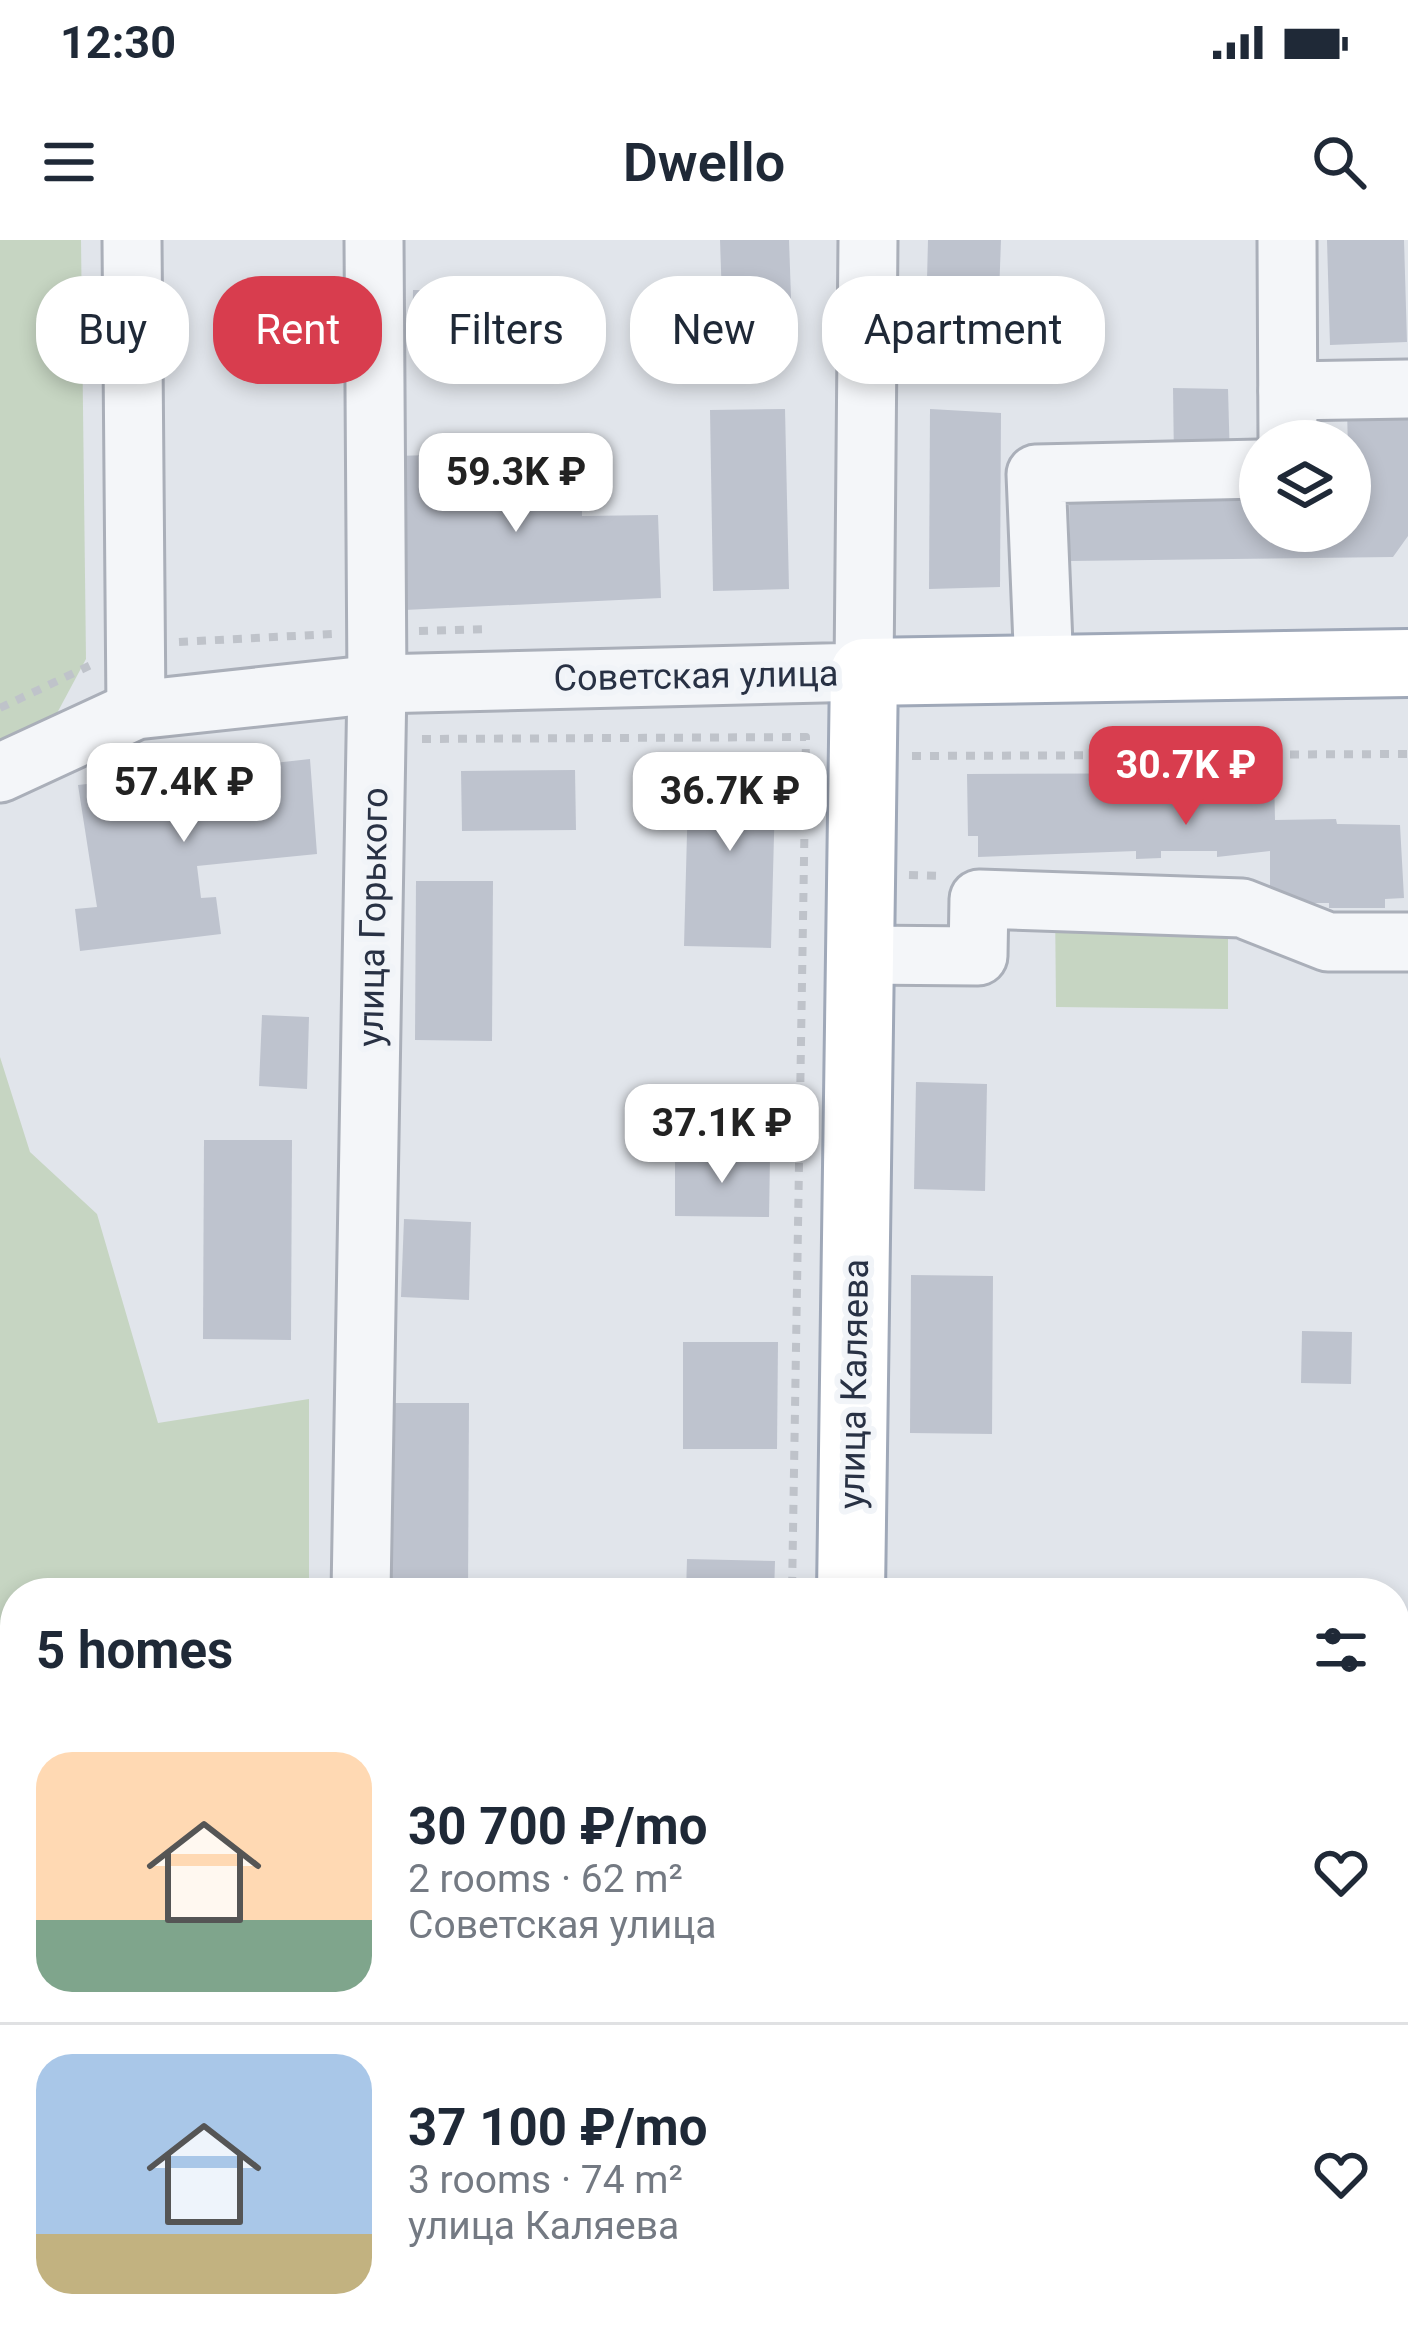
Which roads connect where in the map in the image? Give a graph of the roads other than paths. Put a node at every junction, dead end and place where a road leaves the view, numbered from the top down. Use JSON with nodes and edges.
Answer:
{"nodes":[{"id":1,"x":132,"y":240,"type":"edge"},
{"id":2,"x":374,"y":240,"type":"edge"},
{"id":3,"x":868,"y":240,"type":"edge"},
{"id":4,"x":1287,"y":240,"type":"edge"},
{"id":5,"x":1408,"y":389,"type":"edge"},
{"id":6,"x":1288,"y":416,"type":"edge"},
{"id":7,"x":1239,"y":469,"type":"edge"},
{"id":8,"x":377,"y":658,"type":"junction"},
{"id":9,"x":1408,"y":663,"type":"edge"},
{"id":10,"x":1044,"y":669,"type":"junction"},
{"id":11,"x":863,"y":672,"type":"junction"},
{"id":12,"x":136,"y":710,"type":"junction"},
{"id":13,"x":0,"y":773,"type":"edge"},
{"id":14,"x":1408,"y":942,"type":"edge"},
{"id":15,"x":860,"y":955,"type":"junction"},
{"id":16,"x":361,"y":1578,"type":"edge"},
{"id":17,"x":851,"y":1578,"type":"edge"}],
"edges":[{"from":1,"to":12,"type":"street"},
{"from":2,"to":8,"type":"street","name":"улица Горького"},
{"from":3,"to":11,"type":"street","name":"улица Каляева"},
{"from":4,"to":6,"type":"street"},
{"from":5,"to":6,"type":"street"},
{"from":7,"to":10,"type":"street"},
{"from":8,"to":11,"type":"street","name":"Советская улица"},
{"from":8,"to":12,"type":"street","name":"Советская улица"},
{"from":8,"to":16,"type":"street","name":"улица Горького"},
{"from":9,"to":10,"type":"main road","name":"Советская улица"},
{"from":10,"to":11,"type":"main road","name":"Советская улица"},
{"from":11,"to":15,"type":"main road","name":"улица Каляева"},
{"from":12,"to":13,"type":"street","name":"Советская улица"},
{"from":14,"to":15,"type":"street"},
{"from":15,"to":17,"type":"main road","name":"улица Каляева"}]}
